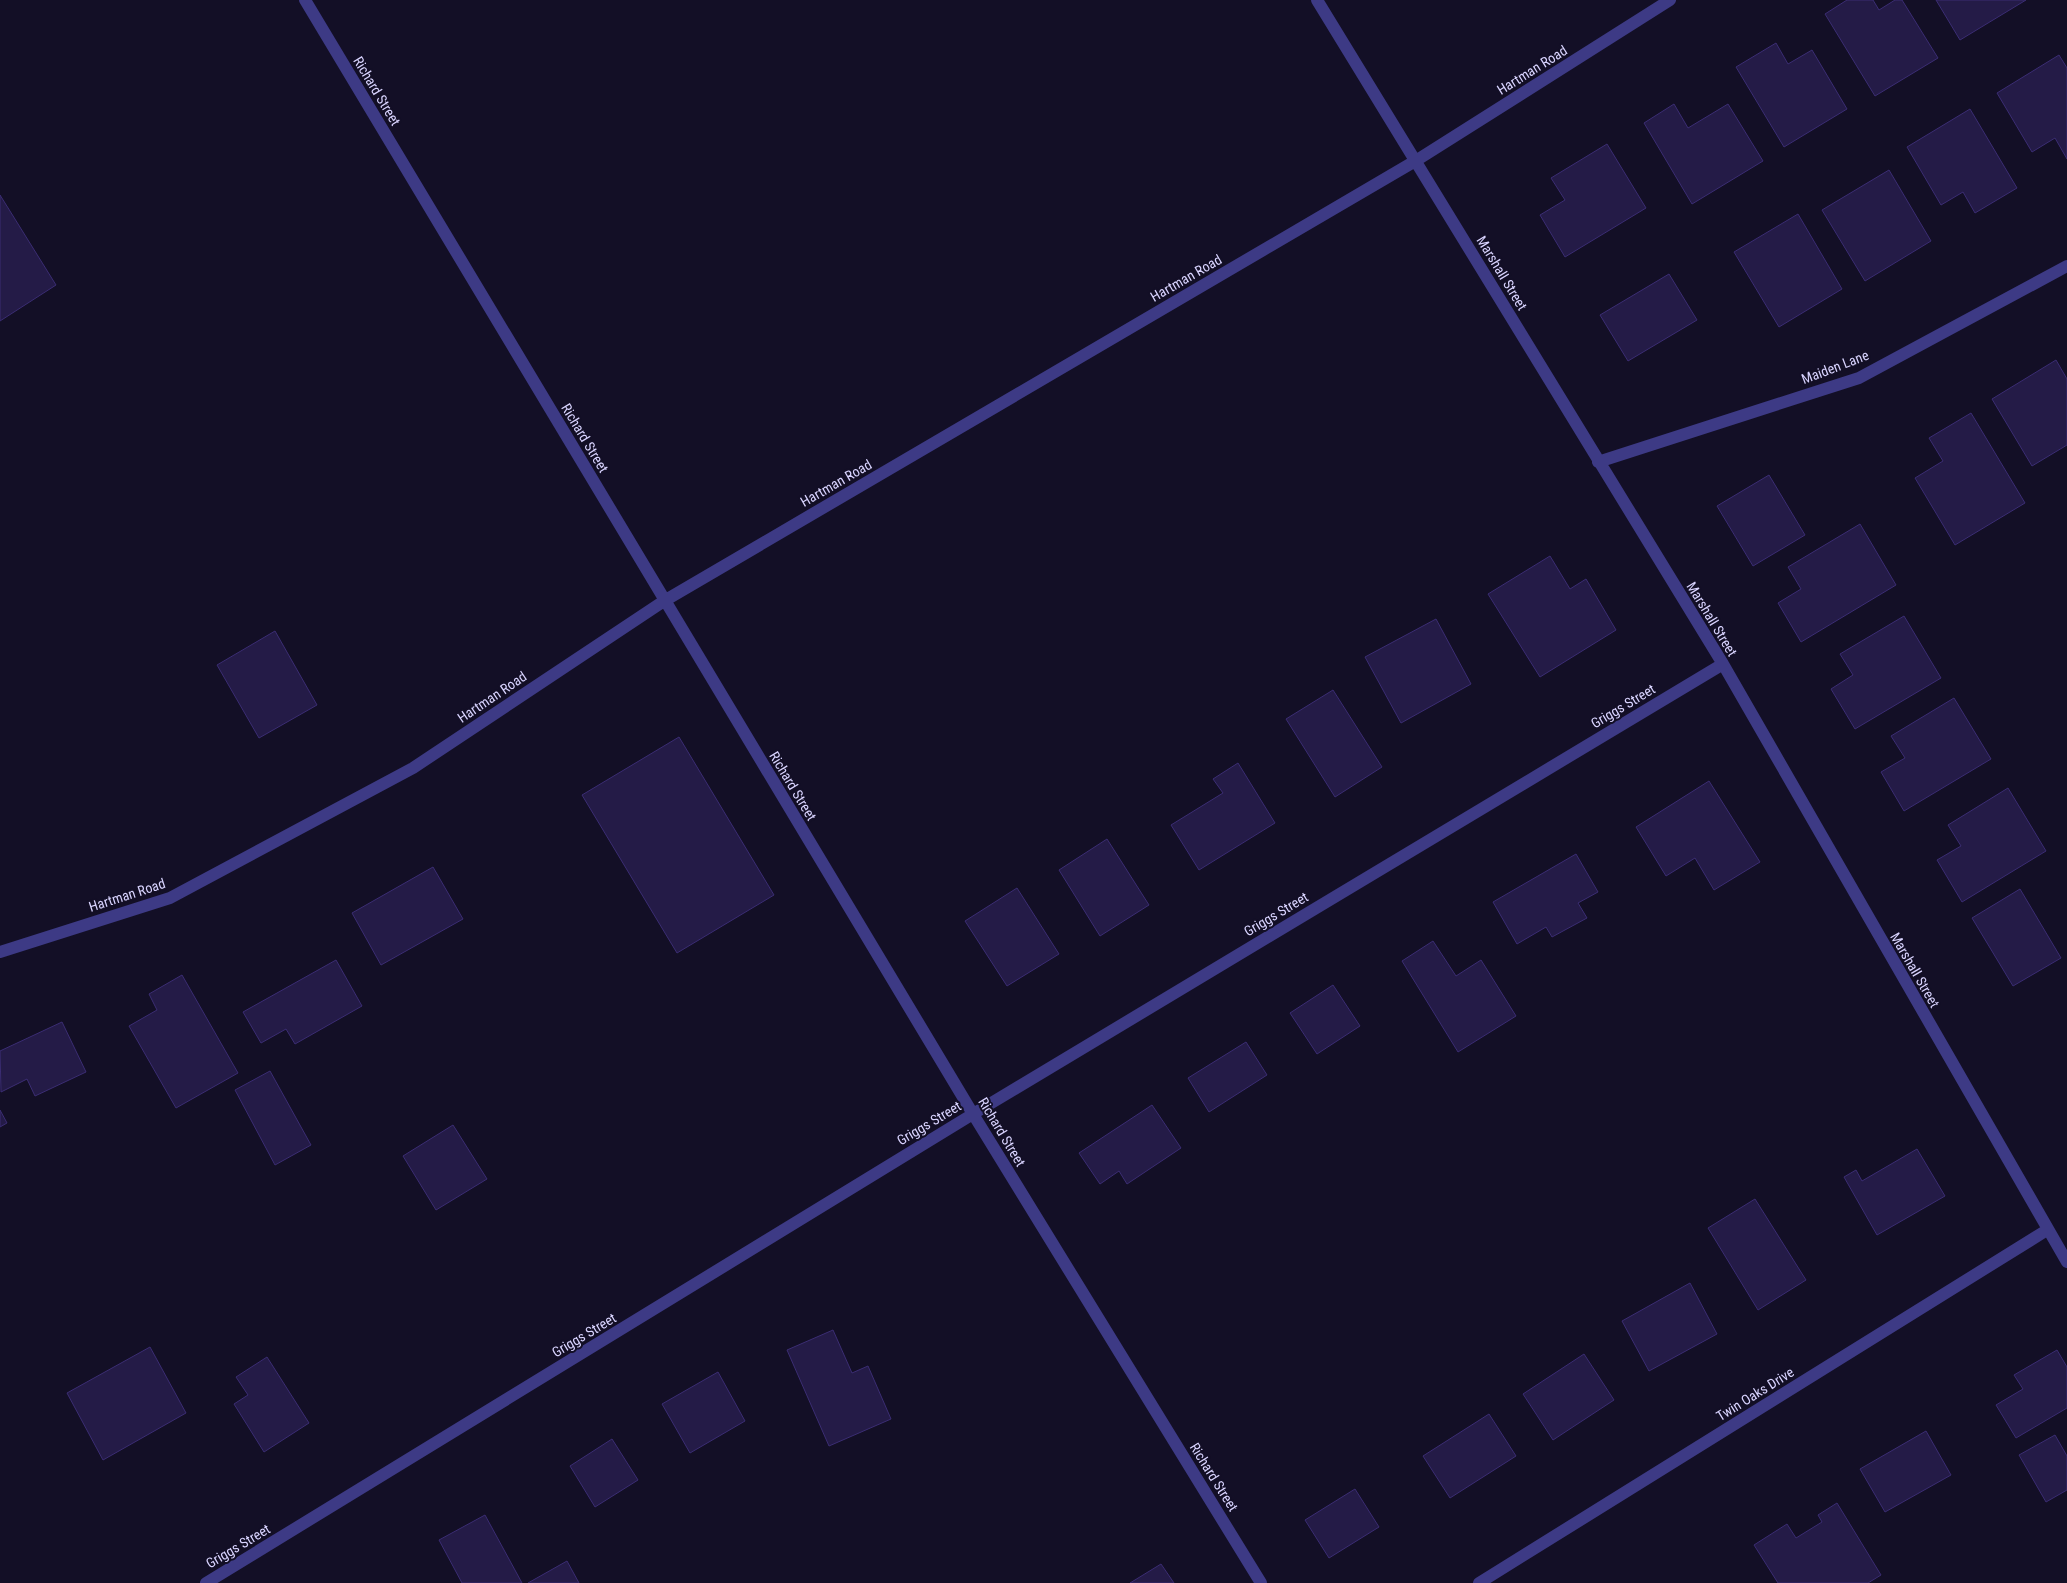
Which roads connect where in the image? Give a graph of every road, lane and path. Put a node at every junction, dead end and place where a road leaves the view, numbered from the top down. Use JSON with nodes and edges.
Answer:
{"nodes":[{"id":1,"x":305,"y":0,"type":"edge"},
{"id":2,"x":1318,"y":0,"type":"edge"},
{"id":3,"x":1670,"y":0,"type":"edge"},
{"id":4,"x":1417,"y":160,"type":"junction"},
{"id":5,"x":2067,"y":266,"type":"edge"},
{"id":6,"x":1598,"y":462,"type":"junction"},
{"id":7,"x":664,"y":601,"type":"junction"},
{"id":8,"x":1722,"y":664,"type":"junction"},
{"id":9,"x":0,"y":952,"type":"edge"},
{"id":10,"x":973,"y":1114,"type":"junction"},
{"id":11,"x":2047,"y":1230,"type":"junction"},
{"id":12,"x":2067,"y":1262,"type":"edge"},
{"id":13,"x":206,"y":1583,"type":"edge"},
{"id":14,"x":1261,"y":1583,"type":"edge"},
{"id":15,"x":1479,"y":1583,"type":"edge"}],
"edges":[{"from":1,"to":7,"type":"street","name":"Richard Street"},
{"from":2,"to":4,"type":"street","name":"Marshall Street"},
{"from":3,"to":4,"type":"street","name":"Hartman Road"},
{"from":4,"to":6,"type":"street","name":"Marshall Street"},
{"from":4,"to":7,"type":"street","name":"Hartman Road"},
{"from":5,"to":6,"type":"street","name":"Maiden Lane"},
{"from":6,"to":8,"type":"street","name":"Marshall Street"},
{"from":7,"to":9,"type":"street","name":"Hartman Road"},
{"from":7,"to":10,"type":"street","name":"Richard Street"},
{"from":8,"to":10,"type":"street","name":"Griggs Street"},
{"from":8,"to":11,"type":"street","name":"Marshall Street"},
{"from":10,"to":13,"type":"street","name":"Griggs Street"},
{"from":10,"to":14,"type":"street","name":"Richard Street"},
{"from":11,"to":12,"type":"street","name":"Marshall Street"},
{"from":11,"to":15,"type":"street","name":"Twin Oaks Drive"}]}
